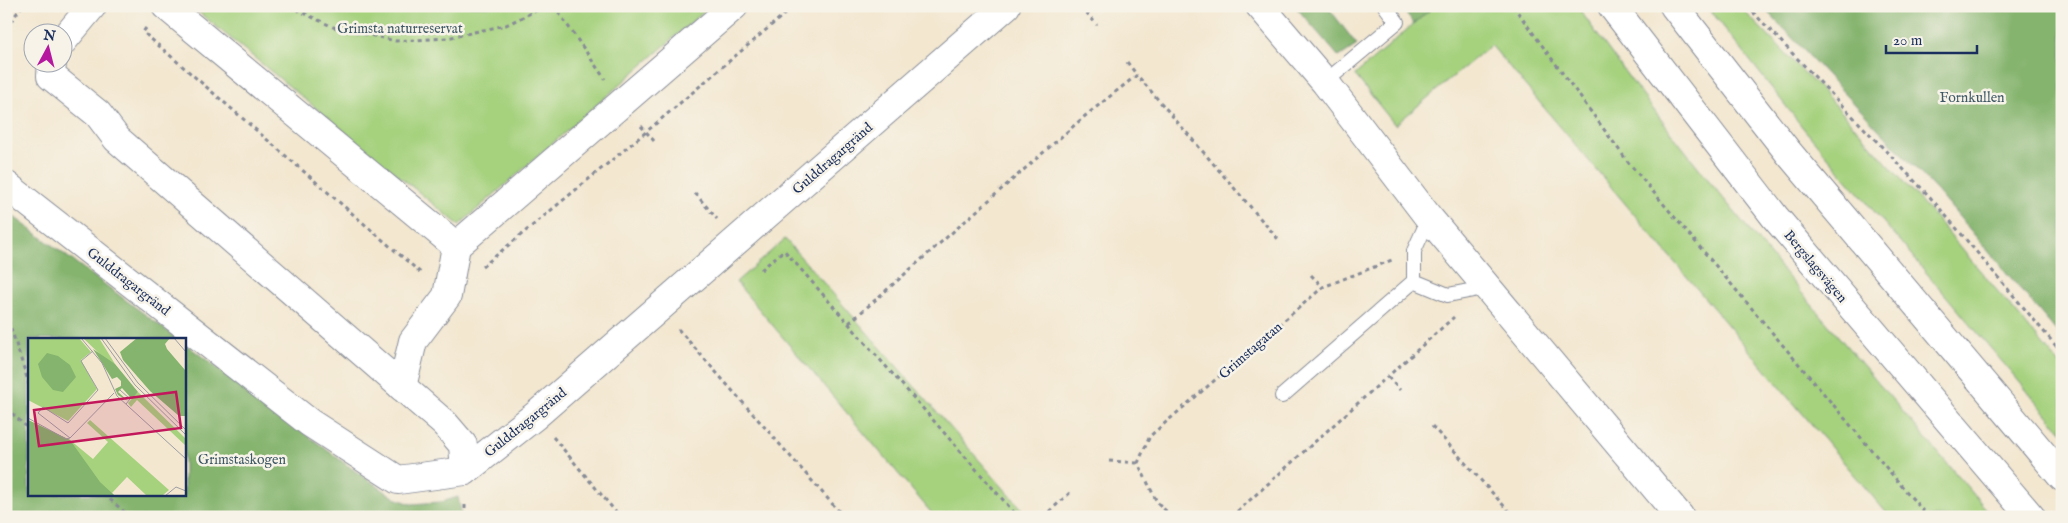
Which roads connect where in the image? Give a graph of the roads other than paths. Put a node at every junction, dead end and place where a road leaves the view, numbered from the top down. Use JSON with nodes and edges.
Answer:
{"nodes":[{"id":1,"x":92,"y":6,"type":"edge"},
{"id":2,"x":734,"y":6,"type":"edge"},
{"id":3,"x":1006,"y":6,"type":"edge"},
{"id":4,"x":1260,"y":6,"type":"edge"},
{"id":5,"x":1385,"y":6,"type":"edge"},
{"id":6,"x":1612,"y":6,"type":"edge"},
{"id":7,"x":1674,"y":6,"type":"edge"},
{"id":8,"x":157,"y":16,"type":"edge"},
{"id":9,"x":72,"y":30,"type":"edge"},
{"id":10,"x":51,"y":72,"type":"edge"},
{"id":11,"x":1325,"y":82,"type":"junction"},
{"id":12,"x":6,"y":185,"type":"edge"},
{"id":13,"x":1429,"y":218,"type":"junction"},
{"id":14,"x":456,"y":246,"type":"junction"},
{"id":15,"x":1414,"y":281,"type":"junction"},
{"id":16,"x":1489,"y":287,"type":"junction"},
{"id":17,"x":402,"y":387,"type":"junction"},
{"id":18,"x":1282,"y":396,"type":"dead end"},
{"id":19,"x":465,"y":471,"type":"junction"},
{"id":20,"x":2062,"y":477,"type":"edge"},
{"id":21,"x":1680,"y":517,"type":"edge"},
{"id":22,"x":2031,"y":517,"type":"edge"}],
"edges":[{"from":1,"to":9,"type":"street"},
{"from":2,"to":14,"type":"street"},
{"from":3,"to":19,"type":"street","name":"Gulddragargränd"},
{"from":4,"to":11,"type":"street"},
{"from":5,"to":11,"type":"lane"},
{"from":6,"to":22,"type":"street","name":"Bergslagsvägen"},
{"from":7,"to":20,"type":"street"},
{"from":8,"to":14,"type":"street"},
{"from":10,"to":17,"type":"street"},
{"from":11,"to":13,"type":"street"},
{"from":12,"to":19,"type":"street","name":"Gulddragargränd"},
{"from":13,"to":15,"type":"lane"},
{"from":13,"to":16,"type":"street"},
{"from":14,"to":17,"type":"street"},
{"from":15,"to":16,"type":"lane"},
{"from":15,"to":18,"type":"lane"},
{"from":16,"to":21,"type":"street"},
{"from":17,"to":19,"type":"street"}]}
